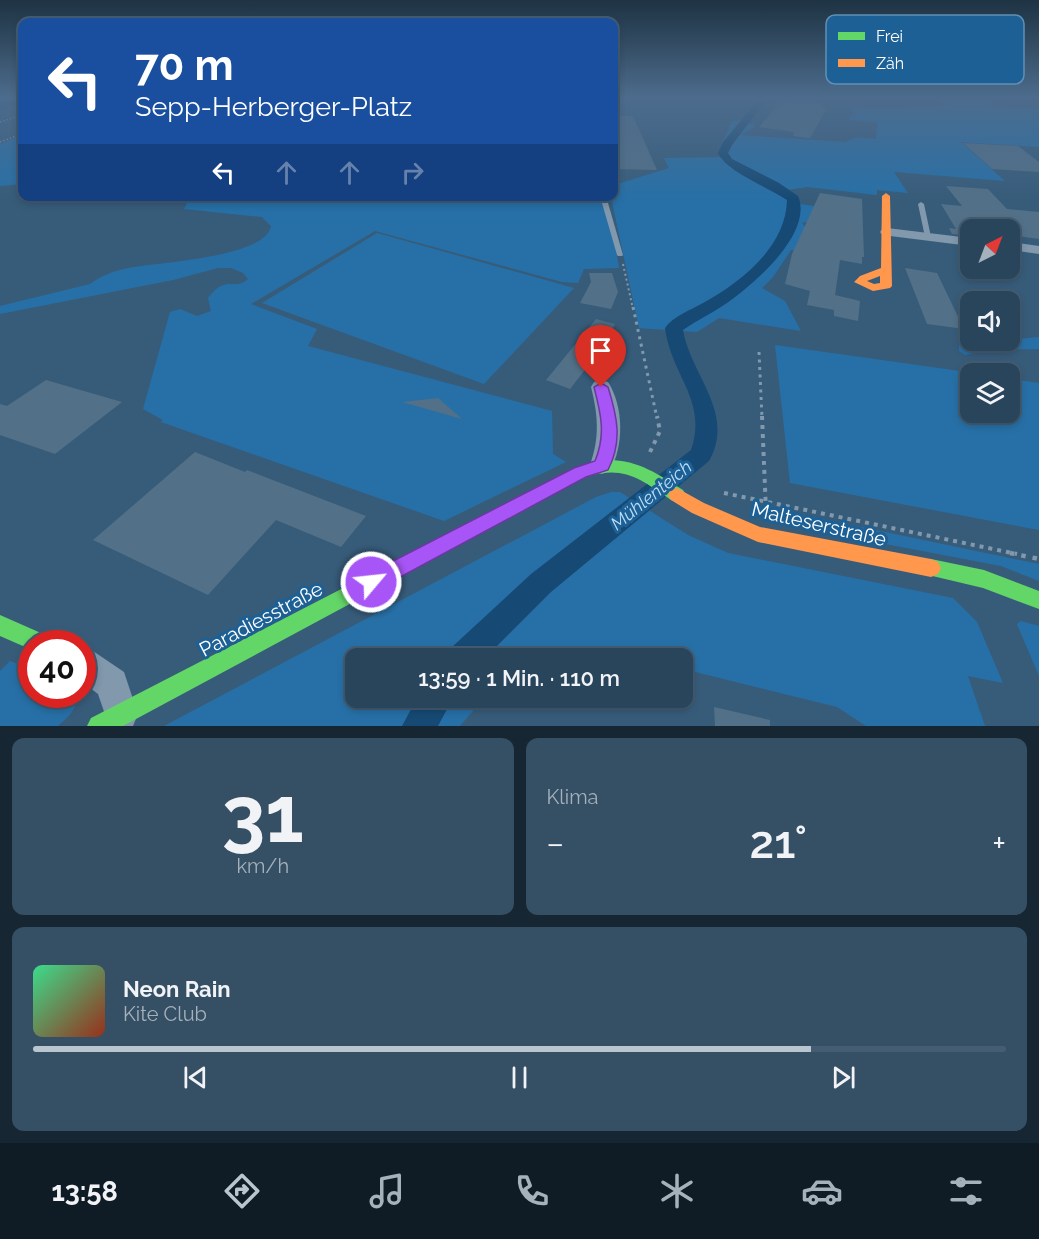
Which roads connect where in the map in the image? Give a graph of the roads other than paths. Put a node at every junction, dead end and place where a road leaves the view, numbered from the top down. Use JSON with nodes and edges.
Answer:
{"nodes":[{"id":1,"x":886,"y":196,"type":"dead end"},
{"id":2,"x":604,"y":201,"type":"edge"},
{"id":3,"x":921,"y":204,"type":"dead end"},
{"id":4,"x":887,"y":232,"type":"junction"},
{"id":5,"x":928,"y":237,"type":"junction"},
{"id":6,"x":960,"y":241,"type":"edge"},
{"id":7,"x":1020,"y":247,"type":"edge"},
{"id":8,"x":1039,"y":250,"type":"edge"},
{"id":9,"x":620,"y":255,"type":"road end"},
{"id":10,"x":886,"y":270,"type":"dead end"},
{"id":11,"x":601,"y":387,"type":"dead end"},
{"id":12,"x":602,"y":465,"type":"junction"},
{"id":13,"x":1039,"y":600,"type":"edge"},
{"id":14,"x":96,"y":672,"type":"edge"},
{"id":15,"x":110,"y":720,"type":"edge"}],
"edges":[{"from":1,"to":4,"type":"street"},
{"from":2,"to":9,"type":"lane"},
{"from":3,"to":5,"type":"lane"},
{"from":4,"to":5,"type":"street"},
{"from":4,"to":10,"type":"street"},
{"from":5,"to":6,"type":"street"},
{"from":7,"to":8,"type":"street"},
{"from":11,"to":12,"type":"street"},
{"from":12,"to":13,"type":"street","name":"Malteserstraße"},
{"from":12,"to":15,"type":"street","name":"Paradiesstraße"},
{"from":14,"to":15,"type":"street"}]}
